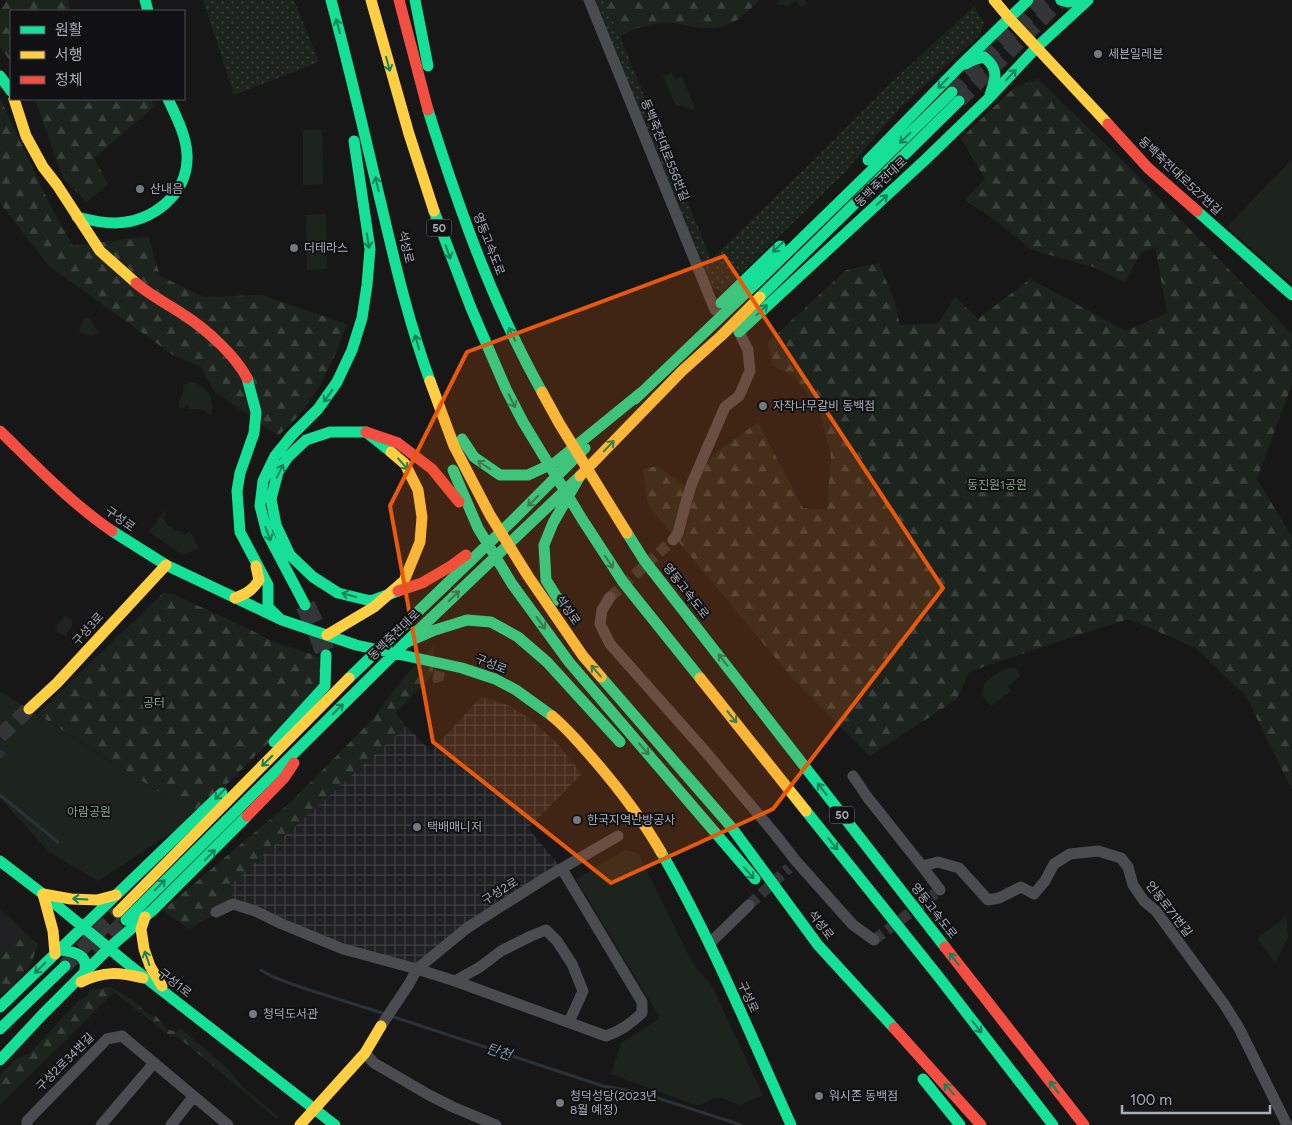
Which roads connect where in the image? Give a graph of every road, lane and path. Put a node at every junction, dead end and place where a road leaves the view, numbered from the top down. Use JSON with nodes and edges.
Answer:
{"nodes":[{"id":1,"x":332,"y":0,"type":"edge"},
{"id":2,"x":371,"y":0,"type":"edge"},
{"id":3,"x":399,"y":0,"type":"edge"},
{"id":4,"x":415,"y":0,"type":"edge"},
{"id":5,"x":589,"y":0,"type":"edge"},
{"id":6,"x":994,"y":0,"type":"edge"},
{"id":7,"x":1028,"y":0,"type":"edge"},
{"id":8,"x":1061,"y":0,"type":"edge"},
{"id":9,"x":1079,"y":0,"type":"edge"},
{"id":10,"x":1088,"y":0,"type":"edge"},
{"id":11,"x":1009,"y":18,"type":"junction"},
{"id":12,"x":1037,"y":47,"type":"junction"},
{"id":13,"x":345,"y":52,"type":"junction"},
{"id":14,"x":959,"y":67,"type":"junction"},
{"id":15,"x":0,"y":76,"type":"edge"},
{"id":16,"x":10,"y":90,"type":"edge"},
{"id":17,"x":956,"y":96,"type":"tunnel mouth"},
{"id":18,"x":988,"y":99,"type":"junction"},
{"id":19,"x":14,"y":100,"type":"edge"},
{"id":20,"x":168,"y":100,"type":"edge"},
{"id":21,"x":378,"y":141,"type":"dead end"},
{"id":22,"x":448,"y":173,"type":"junction"},
{"id":23,"x":386,"y":178,"type":"junction"},
{"id":24,"x":77,"y":217,"type":"junction"},
{"id":25,"x":1292,"y":295,"type":"edge"},
{"id":26,"x":715,"y":310,"type":"junction"},
{"id":27,"x":739,"y":332,"type":"junction"},
{"id":28,"x":406,"y":345,"type":"dead end"},
{"id":29,"x":677,"y":367,"type":"junction"},
{"id":30,"x":642,"y":392,"type":"junction"},
{"id":31,"x":430,"y":414,"type":"dead end"},
{"id":32,"x":0,"y":431,"type":"edge"},
{"id":33,"x":366,"y":432,"type":"junction"},
{"id":34,"x":580,"y":476,"type":"junction"},
{"id":35,"x":514,"y":520,"type":"junction"},
{"id":36,"x":478,"y":528,"type":"junction"},
{"id":37,"x":673,"y":540,"type":"tunnel mouth"},
{"id":38,"x":255,"y":561,"type":"junction"},
{"id":39,"x":166,"y":565,"type":"junction"},
{"id":40,"x":610,"y":597,"type":"tunnel mouth"},
{"id":41,"x":235,"y":598,"type":"junction"},
{"id":42,"x":305,"y":605,"type":"tunnel mouth"},
{"id":43,"x":282,"y":620,"type":"junction"},
{"id":44,"x":327,"y":636,"type":"junction"},
{"id":45,"x":405,"y":643,"type":"junction"},
{"id":46,"x":326,"y":655,"type":"tunnel mouth"},
{"id":47,"x":323,"y":706,"type":"junction"},
{"id":48,"x":29,"y":709,"type":"tunnel mouth"},
{"id":49,"x":320,"y":727,"type":"junction"},
{"id":50,"x":274,"y":742,"type":"junction"},
{"id":51,"x":630,"y":753,"type":"dead end"},
{"id":52,"x":650,"y":774,"type":"dead end"},
{"id":53,"x":853,"y":776,"type":"dead end"},
{"id":54,"x":705,"y":821,"type":"junction"},
{"id":55,"x":618,"y":836,"type":"dead end"},
{"id":56,"x":0,"y":860,"type":"edge"},
{"id":57,"x":922,"y":866,"type":"junction"},
{"id":58,"x":562,"y":869,"type":"junction"},
{"id":59,"x":940,"y":890,"type":"dead end"},
{"id":60,"x":43,"y":894,"type":"junction"},
{"id":61,"x":114,"y":898,"type":"junction"},
{"id":62,"x":749,"y":905,"type":"tunnel mouth"},
{"id":63,"x":216,"y":912,"type":"dead end"},
{"id":64,"x":145,"y":917,"type":"junction"},
{"id":65,"x":126,"y":919,"type":"junction"},
{"id":66,"x":83,"y":927,"type":"junction"},
{"id":67,"x":874,"y":940,"type":"dead end"},
{"id":68,"x":709,"y":944,"type":"junction"},
{"id":69,"x":818,"y":946,"type":"junction"},
{"id":70,"x":109,"y":948,"type":"junction"},
{"id":71,"x":57,"y":952,"type":"junction"},
{"id":72,"x":417,"y":969,"type":"junction"},
{"id":73,"x":74,"y":970,"type":"junction"},
{"id":74,"x":147,"y":979,"type":"junction"},
{"id":75,"x":455,"y":981,"type":"junction"},
{"id":76,"x":70,"y":987,"type":"junction"},
{"id":77,"x":166,"y":994,"type":"junction"},
{"id":78,"x":0,"y":1007,"type":"edge"},
{"id":79,"x":569,"y":1022,"type":"junction"},
{"id":80,"x":381,"y":1026,"type":"joint"},
{"id":81,"x":0,"y":1029,"type":"edge"},
{"id":82,"x":0,"y":1047,"type":"edge"},
{"id":83,"x":365,"y":1053,"type":"junction"},
{"id":84,"x":902,"y":1054,"type":"dead end"},
{"id":85,"x":0,"y":1060,"type":"edge"},
{"id":86,"x":154,"y":1063,"type":"junction"},
{"id":87,"x":914,"y":1068,"type":"dead end"},
{"id":88,"x":194,"y":1096,"type":"junction"},
{"id":89,"x":314,"y":1110,"type":"junction"},
{"id":90,"x":27,"y":1125,"type":"edge"},
{"id":91,"x":101,"y":1125,"type":"edge"},
{"id":92,"x":171,"y":1125,"type":"edge"},
{"id":93,"x":228,"y":1125,"type":"edge"},
{"id":94,"x":300,"y":1125,"type":"edge"},
{"id":95,"x":335,"y":1125,"type":"edge"},
{"id":96,"x":496,"y":1125,"type":"edge"},
{"id":97,"x":791,"y":1125,"type":"edge"},
{"id":98,"x":960,"y":1125,"type":"edge"},
{"id":99,"x":981,"y":1125,"type":"edge"},
{"id":100,"x":1053,"y":1125,"type":"edge"},
{"id":101,"x":1084,"y":1125,"type":"edge"},
{"id":102,"x":1287,"y":1125,"type":"edge"}],
"edges":[{"from":13,"to":1,"type":"main road","name":"석성로","one_way":true},
{"from":2,"to":100,"type":"main road","number":"50","one_way":true},
{"from":3,"to":22,"type":"main road","name":"영동고속도로","number":"50"},
{"from":4,"to":22,"type":"main road"},
{"from":5,"to":26,"type":"street","name":"동백죽전대로556번길"},
{"from":6,"to":11,"type":"main road","name":"동백죽전대로527번길"},
{"from":7,"to":11,"type":"main road","name":"동백죽전대로"},
{"from":8,"to":9,"type":"main road"},
{"from":10,"to":12,"type":"main road","name":"동백죽전대로"},
{"from":11,"to":12,"type":"main road","name":"동백죽전대로527번길"},
{"from":11,"to":14,"type":"main road","name":"동백죽전대로"},
{"from":18,"to":12,"type":"main road","name":"동백죽전대로","one_way":true},
{"from":12,"to":25,"type":"main road","name":"동백죽전대로527번길"},
{"from":13,"to":23,"type":"main road"},
{"from":69,"to":13,"type":"main road","name":"석성로","one_way":true},
{"from":14,"to":18,"type":"main road"},
{"from":14,"to":26,"type":"main road","name":"동백죽전대로","one_way":true},
{"from":15,"to":16,"type":"main road"},
{"from":17,"to":29,"type":"main road","name":"동백죽전대로"},
{"from":27,"to":18,"type":"main road","name":"동백죽전대로","one_way":true},
{"from":19,"to":24,"type":"main road"},
{"from":20,"to":24,"type":"main road"},
{"from":21,"to":23,"type":"main road"},
{"from":101,"to":22,"type":"main road","name":"영동고속도로","number":"50","one_way":true},
{"from":30,"to":23,"type":"main road","one_way":true},
{"from":24,"to":38,"type":"main road"},
{"from":26,"to":29,"type":"main road","name":"동백죽전대로"},
{"from":27,"to":29,"type":"main road","name":"동백죽전대로"},
{"from":27,"to":37,"type":"street"},
{"from":28,"to":42,"type":"main road","name":"석성로","one_way":true},
{"from":29,"to":30,"type":"main road","name":"동백죽전대로"},
{"from":34,"to":29,"type":"main road","name":"동백죽전대로","one_way":true},
{"from":30,"to":35,"type":"main road","name":"동백죽전대로","one_way":true},
{"from":31,"to":36,"type":"main road","name":"석성로"},
{"from":32,"to":39,"type":"main road","name":"구성로"},
{"from":35,"to":33,"type":"main road","one_way":true},
{"from":33,"to":36,"type":"main road"},
{"from":33,"to":44,"type":"main road","one_way":true},
{"from":45,"to":34,"type":"main road","name":"동백죽전대로","one_way":true},
{"from":34,"to":69,"type":"main road"},
{"from":35,"to":47,"type":"main road","name":"동백죽전대로"},
{"from":36,"to":54,"type":"main road","name":"석성로","one_way":true},
{"from":38,"to":41,"type":"main road"},
{"from":38,"to":43,"type":"main road"},
{"from":39,"to":41,"type":"main road","name":"구성로"},
{"from":39,"to":48,"type":"main road","name":"구성3로"},
{"from":40,"to":67,"type":"street"},
{"from":41,"to":43,"type":"main road","name":"구성로"},
{"from":43,"to":44,"type":"main road","name":"구성로"},
{"from":44,"to":68,"type":"main road","name":"구성로"},
{"from":49,"to":45,"type":"main road","name":"동백죽전대로","one_way":true},
{"from":45,"to":51,"type":"main road"},
{"from":46,"to":50,"type":"main road"},
{"from":47,"to":50,"type":"main road"},
{"from":47,"to":65,"type":"main road","name":"동백죽전대로","one_way":true},
{"from":64,"to":49,"type":"main road","one_way":true},
{"from":65,"to":49,"type":"main road","name":"동백죽전대로","one_way":true},
{"from":50,"to":61,"type":"main road","one_way":true},
{"from":52,"to":54,"type":"main road"},
{"from":53,"to":57,"type":"street"},
{"from":54,"to":84,"type":"main road","name":"석성로","one_way":true},
{"from":55,"to":58,"type":"street","name":"구성2로"},
{"from":56,"to":60,"type":"main road","name":"구성1로"},
{"from":57,"to":59,"type":"street"},
{"from":57,"to":102,"type":"street","name":"언동로71번길"},
{"from":58,"to":72,"type":"street","name":"구성2로"},
{"from":58,"to":79,"type":"street"},
{"from":61,"to":60,"type":"main road","one_way":true},
{"from":60,"to":66,"type":"main road","name":"구성1로"},
{"from":60,"to":71,"type":"main road"},
{"from":61,"to":65,"type":"main road"},
{"from":61,"to":66,"type":"main road"},
{"from":62,"to":68,"type":"street"},
{"from":63,"to":72,"type":"street"},
{"from":64,"to":65,"type":"main road"},
{"from":77,"to":64,"type":"main road","one_way":true},
{"from":65,"to":70,"type":"main road"},
{"from":66,"to":70,"type":"main road","name":"구성1로"},
{"from":66,"to":71,"type":"main road"},
{"from":68,"to":97,"type":"main road","name":"구성로"},
{"from":99,"to":69,"type":"main road","name":"석성로","one_way":true},
{"from":70,"to":73,"type":"main road"},
{"from":70,"to":74,"type":"main road","name":"구성1로"},
{"from":71,"to":73,"type":"main road"},
{"from":71,"to":78,"type":"main road","one_way":true},
{"from":72,"to":75,"type":"street"},
{"from":72,"to":80,"type":"street","name":"구성2로"},
{"from":73,"to":76,"type":"main road"},
{"from":73,"to":81,"type":"main road"},
{"from":73,"to":82,"type":"main road"},
{"from":74,"to":76,"type":"main road"},
{"from":74,"to":77,"type":"main road","name":"구성1로"},
{"from":75,"to":79,"type":"street"},
{"from":75,"to":79,"type":"street"},
{"from":76,"to":85,"type":"main road"},
{"from":77,"to":89,"type":"main road","name":"구성1로"},
{"from":80,"to":83,"type":"main road"},
{"from":83,"to":89,"type":"main road"},
{"from":83,"to":96,"type":"street"},
{"from":86,"to":88,"type":"street","name":"구성2로34번길"},
{"from":86,"to":90,"type":"street","name":"구성2로34번길"},
{"from":86,"to":91,"type":"street"},
{"from":87,"to":98,"type":"main road"},
{"from":88,"to":92,"type":"street"},
{"from":88,"to":93,"type":"street","name":"구성2로34번길"},
{"from":89,"to":94,"type":"main road"},
{"from":89,"to":95,"type":"main road","name":"구성1로"}]}
